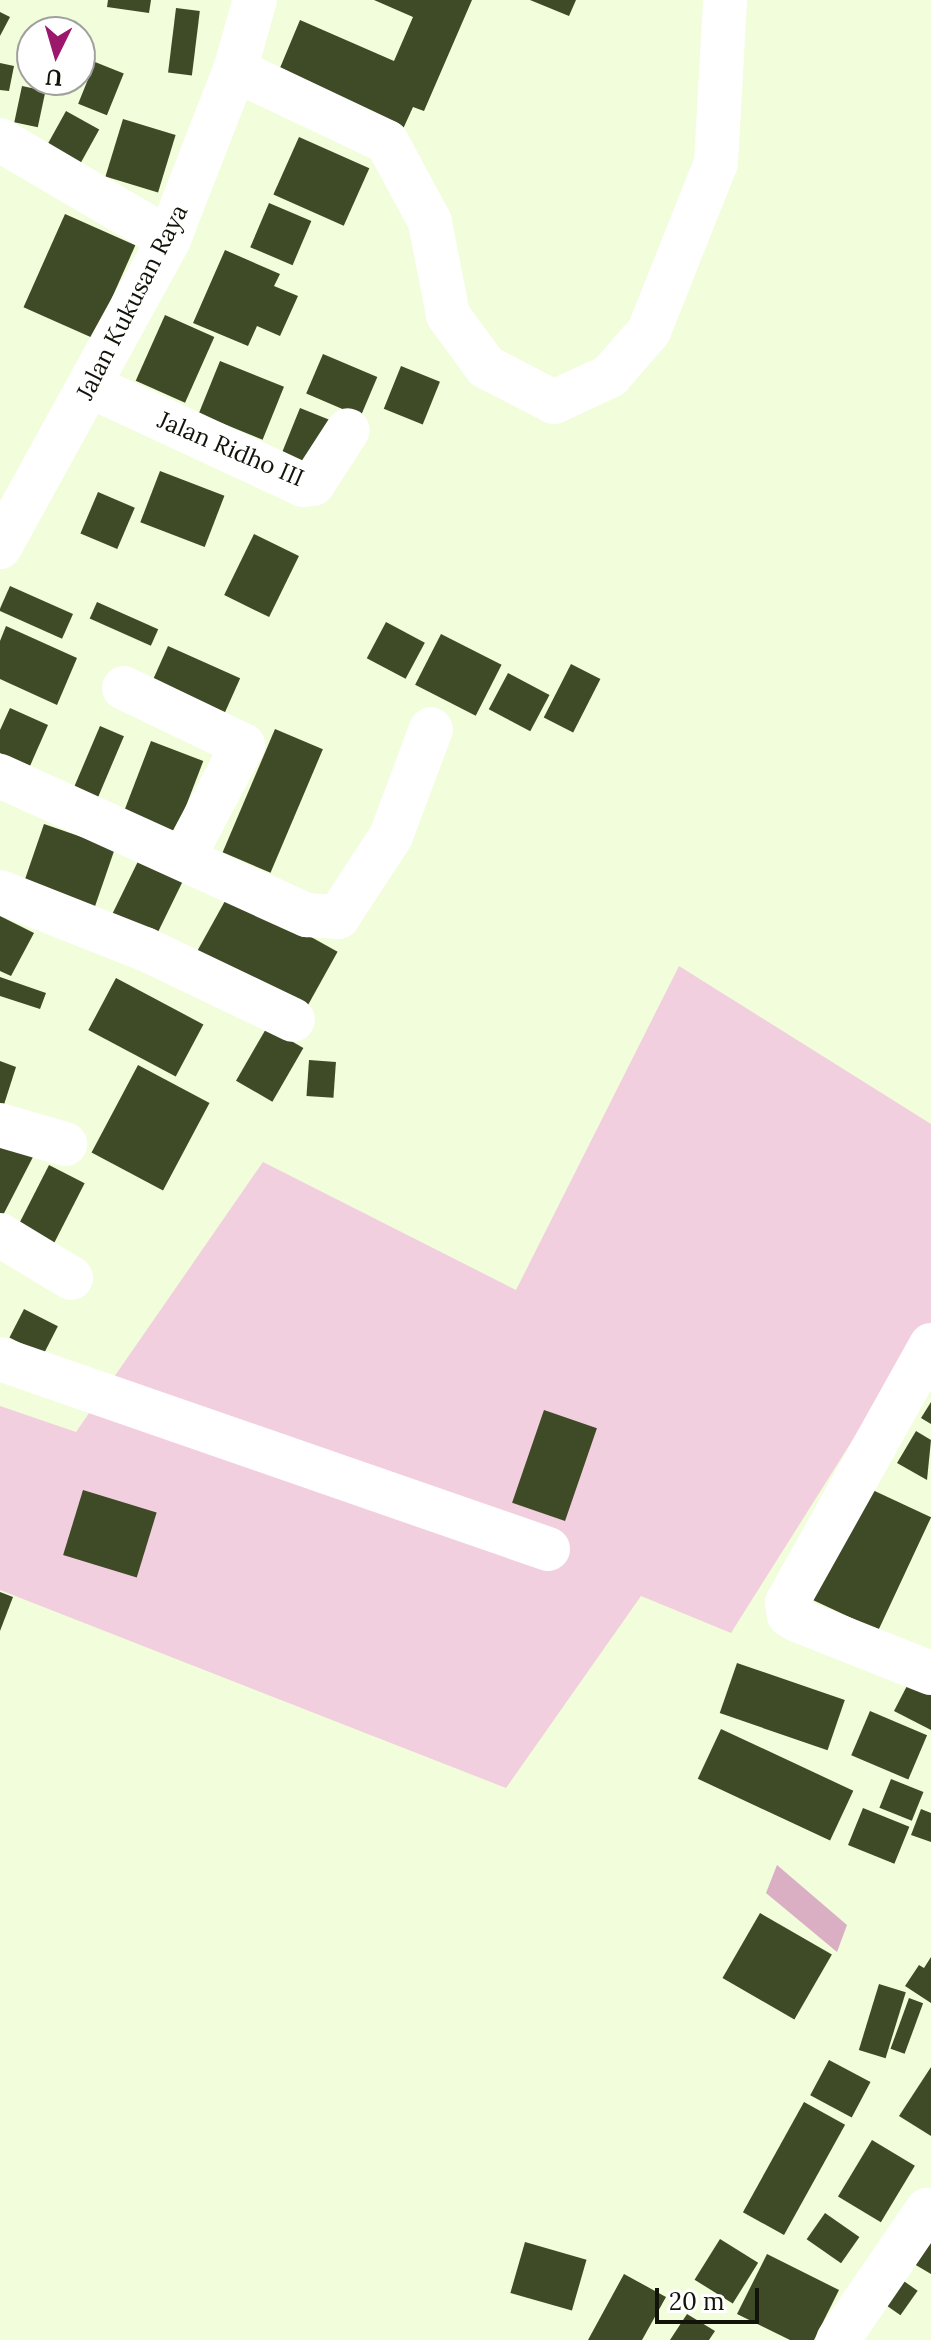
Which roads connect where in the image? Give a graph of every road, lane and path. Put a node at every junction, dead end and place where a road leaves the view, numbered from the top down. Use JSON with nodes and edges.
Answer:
{"nodes":[{"id":1,"x":255,"y":0,"type":"edge"},
{"id":2,"x":725,"y":0,"type":"edge"},
{"id":3,"x":235,"y":70,"type":"junction"},
{"id":4,"x":0,"y":140,"type":"edge"},
{"id":5,"x":169,"y":239,"type":"junction"},
{"id":6,"x":90,"y":386,"type":"junction"},
{"id":7,"x":348,"y":430,"type":"dead end"},
{"id":8,"x":1,"y":543,"type":"edge"},
{"id":9,"x":124,"y":688,"type":"dead end"},
{"id":10,"x":431,"y":729,"type":"dead end"},
{"id":11,"x":0,"y":776,"type":"edge"},
{"id":12,"x":184,"y":857,"type":"junction"},
{"id":13,"x":0,"y":892,"type":"edge"},
{"id":14,"x":293,"y":1020,"type":"dead end"},
{"id":15,"x":0,"y":1125,"type":"edge"},
{"id":16,"x":65,"y":1144,"type":"dead end"},
{"id":17,"x":0,"y":1235,"type":"edge"},
{"id":18,"x":71,"y":1278,"type":"dead end"},
{"id":19,"x":931,"y":1345,"type":"edge"},
{"id":20,"x":0,"y":1359,"type":"edge"},
{"id":21,"x":548,"y":1549,"type":"dead end"},
{"id":22,"x":931,"y":1673,"type":"edge"},
{"id":23,"x":927,"y":2210,"type":"dead end"},
{"id":24,"x":838,"y":2340,"type":"edge"}],
"edges":[{"from":1,"to":3,"type":"street","name":"Jalan Kukusan Raya"},
{"from":2,"to":3,"type":"street"},
{"from":3,"to":5,"type":"street","name":"Jalan Kukusan Raya"},
{"from":4,"to":5,"type":"street"},
{"from":5,"to":6,"type":"street","name":"Jalan Kukusan Raya"},
{"from":6,"to":7,"type":"street","name":"Jalan Ridho III"},
{"from":6,"to":8,"type":"street","name":"Jalan Kukusan Raya"},
{"from":9,"to":12,"type":"street"},
{"from":10,"to":12,"type":"street"},
{"from":11,"to":12,"type":"street"},
{"from":13,"to":14,"type":"street"},
{"from":15,"to":16,"type":"street"},
{"from":17,"to":18,"type":"street"},
{"from":19,"to":22,"type":"street"},
{"from":20,"to":21,"type":"street"},
{"from":23,"to":24,"type":"street"}]}
